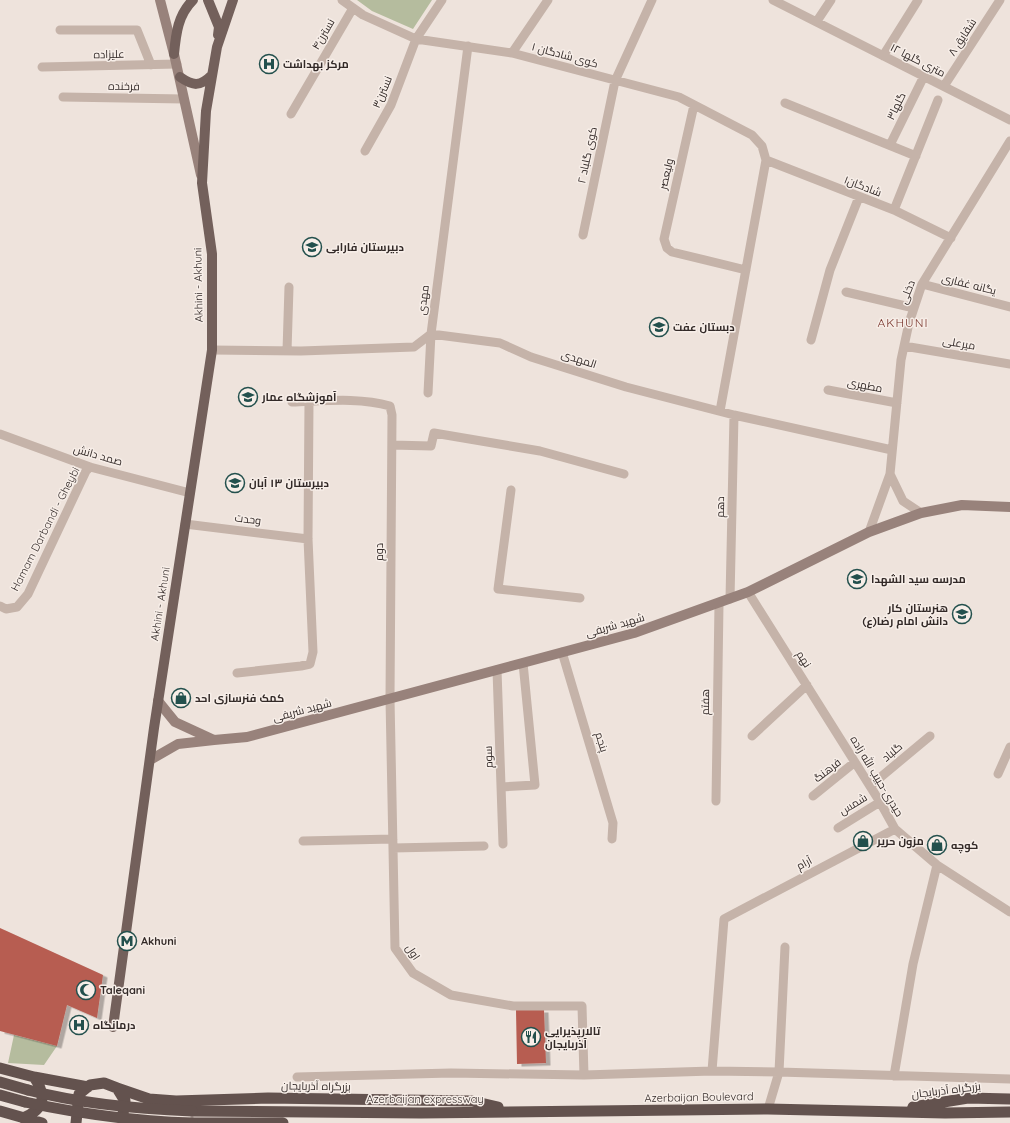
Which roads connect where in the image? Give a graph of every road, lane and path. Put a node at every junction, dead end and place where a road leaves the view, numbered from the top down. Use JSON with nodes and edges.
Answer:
{"nodes":[{"id":1,"x":160,"y":0,"type":"edge"},
{"id":2,"x":193,"y":0,"type":"edge"},
{"id":3,"x":208,"y":0,"type":"edge"},
{"id":4,"x":233,"y":0,"type":"edge"},
{"id":5,"x":342,"y":0,"type":"edge"},
{"id":6,"x":442,"y":0,"type":"edge"},
{"id":7,"x":548,"y":0,"type":"edge"},
{"id":8,"x":652,"y":0,"type":"edge"},
{"id":9,"x":774,"y":0,"type":"edge"},
{"id":10,"x":831,"y":0,"type":"edge"},
{"id":11,"x":918,"y":0,"type":"edge"},
{"id":12,"x":1000,"y":0,"type":"edge"},
{"id":13,"x":353,"y":8,"type":"junction"},
{"id":14,"x":817,"y":21,"type":"junction"},
{"id":15,"x":60,"y":30,"type":"dead end"},
{"id":16,"x":416,"y":39,"type":"junction"},
{"id":17,"x":468,"y":46,"type":"junction"},
{"id":18,"x":217,"y":47,"type":"junction"},
{"id":19,"x":512,"y":53,"type":"junction"},
{"id":20,"x":174,"y":54,"type":"junction"},
{"id":21,"x":883,"y":56,"type":"junction"},
{"id":22,"x":177,"y":64,"type":"junction"},
{"id":23,"x":151,"y":65,"type":"junction"},
{"id":24,"x":42,"y":67,"type":"dead end"},
{"id":25,"x":212,"y":75,"type":"junction"},
{"id":26,"x":924,"y":76,"type":"junction"},
{"id":27,"x":180,"y":77,"type":"junction"},
{"id":28,"x":615,"y":81,"type":"junction"},
{"id":29,"x":944,"y":86,"type":"junction"},
{"id":30,"x":64,"y":97,"type":"dead end"},
{"id":31,"x":184,"y":98,"type":"junction"},
{"id":32,"x":938,"y":100,"type":"dead end"},
{"id":33,"x":785,"y":103,"type":"dead end"},
{"id":34,"x":694,"y":105,"type":"junction"},
{"id":35,"x":291,"y":114,"type":"dead end"},
{"id":36,"x":1010,"y":120,"type":"edge"},
{"id":37,"x":1010,"y":141,"type":"edge"},
{"id":38,"x":890,"y":146,"type":"junction"},
{"id":39,"x":365,"y":151,"type":"dead end"},
{"id":40,"x":916,"y":156,"type":"junction"},
{"id":41,"x":766,"y":160,"type":"junction"},
{"id":42,"x":202,"y":183,"type":"junction"},
{"id":43,"x":859,"y":197,"type":"junction"},
{"id":44,"x":894,"y":210,"type":"junction"},
{"id":45,"x":583,"y":235,"type":"dead end"},
{"id":46,"x":951,"y":238,"type":"junction"},
{"id":47,"x":746,"y":270,"type":"junction"},
{"id":48,"x":922,"y":284,"type":"junction"},
{"id":49,"x":288,"y":287,"type":"dead end"},
{"id":50,"x":846,"y":292,"type":"dead end"},
{"id":51,"x":1010,"y":307,"type":"edge"},
{"id":52,"x":914,"y":308,"type":"junction"},
{"id":53,"x":431,"y":334,"type":"junction"},
{"id":54,"x":811,"y":340,"type":"dead end"},
{"id":55,"x":904,"y":346,"type":"junction"},
{"id":56,"x":212,"y":350,"type":"junction"},
{"id":57,"x":287,"y":351,"type":"junction"},
{"id":58,"x":1010,"y":364,"type":"edge"},
{"id":59,"x":828,"y":390,"type":"dead end"},
{"id":60,"x":428,"y":394,"type":"dead end"},
{"id":61,"x":292,"y":402,"type":"dead end"},
{"id":62,"x":310,"y":402,"type":"junction"},
{"id":63,"x":897,"y":404,"type":"junction"},
{"id":64,"x":720,"y":411,"type":"junction"},
{"id":65,"x":734,"y":415,"type":"junction"},
{"id":66,"x":0,"y":434,"type":"edge"},
{"id":67,"x":392,"y":445,"type":"junction"},
{"id":68,"x":892,"y":450,"type":"junction"},
{"id":69,"x":90,"y":467,"type":"junction"},
{"id":70,"x":624,"y":474,"type":"dead end"},
{"id":71,"x":890,"y":474,"type":"junction"},
{"id":72,"x":511,"y":490,"type":"dead end"},
{"id":73,"x":190,"y":493,"type":"junction"},
{"id":74,"x":1010,"y":507,"type":"edge"},
{"id":75,"x":921,"y":513,"type":"junction"},
{"id":76,"x":185,"y":524,"type":"junction"},
{"id":77,"x":869,"y":532,"type":"junction"},
{"id":78,"x":308,"y":539,"type":"junction"},
{"id":79,"x":748,"y":592,"type":"junction"},
{"id":80,"x":580,"y":598,"type":"dead end"},
{"id":81,"x":730,"y":599,"type":"junction"},
{"id":82,"x":719,"y":604,"type":"junction"},
{"id":83,"x":0,"y":606,"type":"edge"},
{"id":84,"x":562,"y":652,"type":"junction"},
{"id":85,"x":523,"y":663,"type":"junction"},
{"id":86,"x":497,"y":670,"type":"junction"},
{"id":87,"x":237,"y":673,"type":"dead end"},
{"id":88,"x":807,"y":685,"type":"junction"},
{"id":89,"x":390,"y":699,"type":"junction"},
{"id":90,"x":158,"y":701,"type":"junction"},
{"id":91,"x":752,"y":736,"type":"dead end"},
{"id":92,"x":930,"y":736,"type":"dead end"},
{"id":93,"x":840,"y":738,"type":"joint"},
{"id":94,"x":214,"y":740,"type":"junction"},
{"id":95,"x":1010,"y":747,"type":"edge"},
{"id":96,"x":150,"y":760,"type":"junction"},
{"id":97,"x":856,"y":762,"type":"junction"},
{"id":98,"x":998,"y":774,"type":"dead end"},
{"id":99,"x":870,"y":786,"type":"junction"},
{"id":100,"x":501,"y":787,"type":"junction"},
{"id":101,"x":813,"y":796,"type":"dead end"},
{"id":102,"x":716,"y":801,"type":"dead end"},
{"id":103,"x":880,"y":802,"type":"junction"},
{"id":104,"x":838,"y":828,"type":"dead end"},
{"id":105,"x":895,"y":830,"type":"junction"},
{"id":106,"x":393,"y":839,"type":"junction"},
{"id":107,"x":612,"y":839,"type":"dead end"},
{"id":108,"x":303,"y":841,"type":"dead end"},
{"id":109,"x":503,"y":844,"type":"dead end"},
{"id":110,"x":484,"y":846,"type":"dead end"},
{"id":111,"x":393,"y":848,"type":"junction"},
{"id":112,"x":937,"y":865,"type":"junction"},
{"id":113,"x":1010,"y":912,"type":"edge"},
{"id":114,"x":785,"y":947,"type":"dead end"},
{"id":115,"x":113,"y":1027,"type":"dead end"},
{"id":116,"x":0,"y":1068,"type":"edge"},
{"id":117,"x":712,"y":1071,"type":"junction"},
{"id":118,"x":779,"y":1072,"type":"junction"},
{"id":119,"x":584,"y":1075,"type":"junction"},
{"id":120,"x":894,"y":1076,"type":"junction"},
{"id":121,"x":34,"y":1077,"type":"junction"},
{"id":122,"x":297,"y":1077,"type":"dead end"},
{"id":123,"x":1010,"y":1079,"type":"edge"},
{"id":124,"x":0,"y":1082,"type":"edge"},
{"id":125,"x":88,"y":1087,"type":"junction"},
{"id":126,"x":117,"y":1088,"type":"junction"},
{"id":127,"x":0,"y":1094,"type":"edge"},
{"id":128,"x":1010,"y":1099,"type":"edge"},
{"id":129,"x":176,"y":1100,"type":"junction"},
{"id":130,"x":768,"y":1109,"type":"junction"},
{"id":131,"x":0,"y":1111,"type":"edge"},
{"id":132,"x":514,"y":1111,"type":"junction"},
{"id":133,"x":884,"y":1111,"type":"junction"},
{"id":134,"x":1010,"y":1112,"type":"edge"},
{"id":135,"x":23,"y":1118,"type":"junction"},
{"id":136,"x":42,"y":1123,"type":"edge"},
{"id":137,"x":76,"y":1123,"type":"edge"},
{"id":138,"x":122,"y":1123,"type":"edge"},
{"id":139,"x":162,"y":1123,"type":"edge"},
{"id":140,"x":192,"y":1123,"type":"edge"},
{"id":141,"x":283,"y":1123,"type":"edge"}],
"edges":[{"from":1,"to":20,"type":"main road"},
{"from":2,"to":20,"type":"main road"},
{"from":3,"to":18,"type":"main road"},
{"from":4,"to":18,"type":"main road"},
{"from":5,"to":13,"type":"street","name":"کوی شادگان ۱"},
{"from":6,"to":16,"type":"street","name":"نسترن۳"},
{"from":7,"to":19,"type":"street"},
{"from":8,"to":28,"type":"street","name":"کوی گلباد ۲"},
{"from":9,"to":14,"type":"street","name":"۱۲ متری گلها"},
{"from":10,"to":14,"type":"street"},
{"from":11,"to":21,"type":"street"},
{"from":12,"to":29,"type":"street","name":"شقایق ۸"},
{"from":13,"to":16,"type":"street","name":"کوی شادگان ۱"},
{"from":13,"to":35,"type":"street","name":"نسترن۴"},
{"from":14,"to":21,"type":"street","name":"۱۲ متری گلها"},
{"from":15,"to":23,"type":"street"},
{"from":16,"to":17,"type":"street","name":"کوی شادگان ۱"},
{"from":16,"to":39,"type":"street","name":"نسترن۳"},
{"from":17,"to":19,"type":"street","name":"کوی شادگان ۱"},
{"from":17,"to":53,"type":"street","name":"مهدی"},
{"from":18,"to":25,"type":"main road","name":"Akhini - Akhuni"},
{"from":19,"to":28,"type":"street","name":"کوی شادگان ۱"},
{"from":20,"to":22,"type":"main road"},
{"from":21,"to":26,"type":"street","name":"۱۲ متری گلها"},
{"from":22,"to":23,"type":"street","name":"علیزاده"},
{"from":22,"to":27,"type":"main road"},
{"from":23,"to":24,"type":"street","name":"علیزاده"},
{"from":25,"to":27,"type":"main road"},
{"from":25,"to":42,"type":"main road","name":"Akhini - Akhuni"},
{"from":26,"to":29,"type":"street","name":"۱۲ متری گلها"},
{"from":26,"to":38,"type":"street","name":"گلها۳"},
{"from":27,"to":31,"type":"main road"},
{"from":28,"to":34,"type":"street","name":"کوی شادگان ۱"},
{"from":28,"to":45,"type":"street","name":"کوی گلباد ۲"},
{"from":29,"to":36,"type":"street","name":"۱۲ متری گلها"},
{"from":30,"to":31,"type":"street","name":"فرخنده"},
{"from":31,"to":42,"type":"main road"},
{"from":32,"to":40,"type":"street"},
{"from":33,"to":38,"type":"street"},
{"from":34,"to":41,"type":"street","name":"کوی شادگان ۱"},
{"from":34,"to":47,"type":"street","name":"ولیعصر"},
{"from":37,"to":46,"type":"street","name":"دخلی"},
{"from":38,"to":40,"type":"street"},
{"from":40,"to":44,"type":"street"},
{"from":41,"to":43,"type":"street","name":"شادگان۱"},
{"from":41,"to":47,"type":"street"},
{"from":42,"to":56,"type":"main road","name":"Akhini - Akhuni"},
{"from":43,"to":44,"type":"street","name":"شادگان۱"},
{"from":43,"to":54,"type":"street"},
{"from":44,"to":46,"type":"street","name":"شادگان۱"},
{"from":46,"to":48,"type":"street","name":"دخلی"},
{"from":47,"to":64,"type":"street"},
{"from":48,"to":51,"type":"street","name":"یگانه غفاری"},
{"from":48,"to":52,"type":"street","name":"دخلی"},
{"from":49,"to":57,"type":"street"},
{"from":50,"to":52,"type":"street"},
{"from":52,"to":55,"type":"street","name":"دخلی"},
{"from":53,"to":57,"type":"street"},
{"from":53,"to":60,"type":"street","name":"مهدی"},
{"from":53,"to":64,"type":"street","name":"المهدی"},
{"from":55,"to":58,"type":"street","name":"میرعلی"},
{"from":55,"to":63,"type":"street","name":"دخلی"},
{"from":56,"to":57,"type":"street"},
{"from":56,"to":73,"type":"main road","name":"Akhini - Akhuni"},
{"from":59,"to":63,"type":"street","name":"مطهری"},
{"from":61,"to":62,"type":"street"},
{"from":62,"to":67,"type":"street","name":"دوم"},
{"from":62,"to":78,"type":"street"},
{"from":63,"to":68,"type":"street","name":"دخلی"},
{"from":64,"to":65,"type":"street","name":"المهدی"},
{"from":65,"to":68,"type":"street","name":"المهدی"},
{"from":65,"to":81,"type":"street","name":"دهم"},
{"from":66,"to":69,"type":"street","name":"صمد دانش"},
{"from":67,"to":70,"type":"street"},
{"from":67,"to":89,"type":"street","name":"دوم"},
{"from":68,"to":71,"type":"street","name":"دخلی"},
{"from":69,"to":73,"type":"street","name":"صمد دانش"},
{"from":69,"to":83,"type":"street","name":"Hamam Darbandi - Gheybi"},
{"from":71,"to":75,"type":"street"},
{"from":71,"to":77,"type":"street","name":"دخلی"},
{"from":72,"to":80,"type":"street"},
{"from":73,"to":76,"type":"main road","name":"Akhini - Akhuni"},
{"from":74,"to":75,"type":"main road","name":"شهید شریفی"},
{"from":75,"to":77,"type":"main road","name":"شهید شریفی"},
{"from":76,"to":78,"type":"street","name":"وحدت"},
{"from":76,"to":90,"type":"main road","name":"Akhini - Akhuni"},
{"from":77,"to":79,"type":"main road","name":"شهید شریفی"},
{"from":78,"to":87,"type":"street"},
{"from":79,"to":81,"type":"main road","name":"شهید شریفی"},
{"from":79,"to":88,"type":"street","name":"نهم"},
{"from":81,"to":82,"type":"main road","name":"شهید شریفی"},
{"from":82,"to":84,"type":"main road","name":"شهید شریفی"},
{"from":82,"to":102,"type":"street","name":"هفتم"},
{"from":84,"to":85,"type":"main road","name":"شهید شریفی"},
{"from":84,"to":107,"type":"street","name":"پنجم"},
{"from":85,"to":86,"type":"main road","name":"شهید شریفی"},
{"from":85,"to":100,"type":"street"},
{"from":86,"to":89,"type":"main road","name":"شهید شریفی"},
{"from":86,"to":100,"type":"street","name":"سوم"},
{"from":88,"to":91,"type":"street"},
{"from":88,"to":93,"type":"street","name":"نهم"},
{"from":89,"to":94,"type":"main road","name":"شهید شریفی"},
{"from":89,"to":106,"type":"street","name":"اول"},
{"from":90,"to":94,"type":"main road"},
{"from":90,"to":96,"type":"main road","name":"Akhini - Akhuni"},
{"from":92,"to":99,"type":"street","name":"گلباد"},
{"from":93,"to":97,"type":"street","name":"حیدری-حبیب الله زاده"},
{"from":94,"to":96,"type":"main road","name":"شهید شریفی"},
{"from":95,"to":98,"type":"street"},
{"from":96,"to":115,"type":"main road","name":"Akhini - Akhuni"},
{"from":97,"to":99,"type":"street","name":"حیدری-حبیب الله زاده"},
{"from":97,"to":101,"type":"street","name":"فرهنگ"},
{"from":99,"to":103,"type":"street","name":"حیدری-حبیب الله زاده"},
{"from":100,"to":109,"type":"street","name":"سوم"},
{"from":103,"to":104,"type":"street","name":"شمس"},
{"from":103,"to":105,"type":"street","name":"حیدری-حبیب الله زاده"},
{"from":105,"to":112,"type":"street","name":"حیدری-حبیب الله زاده"},
{"from":105,"to":117,"type":"street","name":"آرام"},
{"from":106,"to":108,"type":"street"},
{"from":106,"to":111,"type":"street","name":"اول"},
{"from":110,"to":111,"type":"street"},
{"from":111,"to":119,"type":"street","name":"اول"},
{"from":112,"to":113,"type":"street","name":"حیدری-حبیب الله زاده"},
{"from":112,"to":120,"type":"street"},
{"from":114,"to":118,"type":"street"},
{"from":116,"to":121,"type":"highway"},
{"from":117,"to":118,"type":"street"},
{"from":117,"to":119,"type":"street"},
{"from":118,"to":120,"type":"street"},
{"from":118,"to":130,"type":"street"},
{"from":119,"to":122,"type":"street"},
{"from":120,"to":123,"type":"street"},
{"from":121,"to":125,"type":"highway"},
{"from":121,"to":135,"type":"highway"},
{"from":124,"to":132,"type":"highway","name":"Azerbaijan expressway","bridge":true},
{"from":125,"to":126,"type":"highway"},
{"from":125,"to":137,"type":"highway"},
{"from":126,"to":129,"type":"highway","name":"بزرگراه آذربایجان"},
{"from":126,"to":138,"type":"highway"},
{"from":127,"to":140,"type":"highway","bridge":true},
{"from":128,"to":133,"type":"highway","name":"بزرگراه آذربایجان"},
{"from":129,"to":132,"type":"highway","name":"بزرگراه آذربایجان"},
{"from":129,"to":139,"type":"highway"},
{"from":130,"to":132,"type":"highway","name":"Azerbaijan Boulevard"},
{"from":130,"to":133,"type":"highway","name":"Azerbaijan Boulevard"},
{"from":131,"to":135,"type":"highway"},
{"from":133,"to":134,"type":"highway"},
{"from":135,"to":136,"type":"highway"},
{"from":140,"to":141,"type":"highway"}]}
